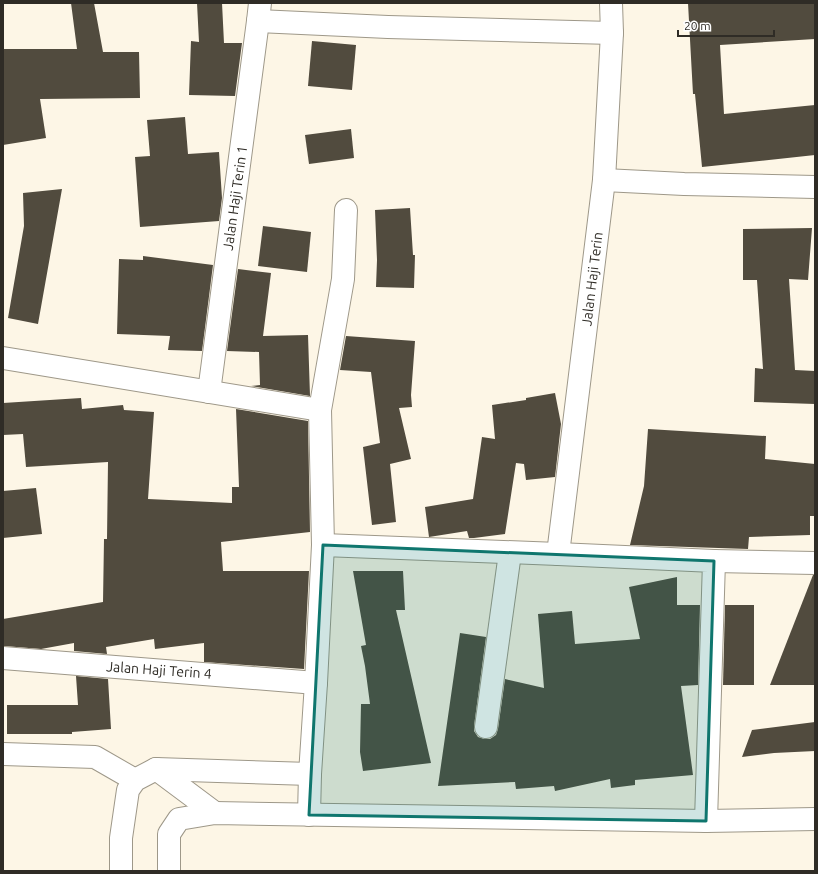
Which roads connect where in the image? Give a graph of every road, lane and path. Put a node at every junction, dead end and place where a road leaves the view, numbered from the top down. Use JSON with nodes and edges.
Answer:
{"nodes":[{"id":1,"x":610,"y":3,"type":"edge"},
{"id":2,"x":259,"y":12,"type":"edge"},
{"id":3,"x":612,"y":33,"type":"junction"},
{"id":4,"x":604,"y":180,"type":"junction"},
{"id":5,"x":815,"y":187,"type":"edge"},
{"id":6,"x":346,"y":210,"type":"dead end"},
{"id":7,"x":3,"y":358,"type":"edge"},
{"id":8,"x":209,"y":392,"type":"junction"},
{"id":9,"x":320,"y":410,"type":"junction"},
{"id":10,"x":323,"y":545,"type":"junction"},
{"id":11,"x":510,"y":553,"type":"junction"},
{"id":12,"x":558,"y":554,"type":"junction"},
{"id":13,"x":714,"y":561,"type":"junction"},
{"id":14,"x":815,"y":563,"type":"edge"},
{"id":15,"x":3,"y":658,"type":"edge"},
{"id":16,"x":316,"y":683,"type":"junction"},
{"id":17,"x":486,"y":727,"type":"dead end"},
{"id":18,"x":3,"y":754,"type":"edge"},
{"id":19,"x":156,"y":769,"type":"junction"},
{"id":20,"x":310,"y":774,"type":"junction"},
{"id":21,"x":135,"y":780,"type":"junction"},
{"id":22,"x":215,"y":813,"type":"junction"},
{"id":23,"x":309,"y":815,"type":"junction"},
{"id":24,"x":815,"y":819,"type":"edge"},
{"id":25,"x":706,"y":821,"type":"junction"},
{"id":26,"x":121,"y":871,"type":"edge"},
{"id":27,"x":169,"y":871,"type":"edge"}],
"edges":[{"from":1,"to":3,"type":"street","name":"Jalan Haji Terin"},
{"from":2,"to":3,"type":"street"},
{"from":2,"to":8,"type":"street","name":"Jalan Haji Terin 1"},
{"from":3,"to":4,"type":"street","name":"Jalan Haji Terin"},
{"from":4,"to":5,"type":"street"},
{"from":4,"to":12,"type":"street","name":"Jalan Haji Terin"},
{"from":6,"to":9,"type":"street"},
{"from":7,"to":8,"type":"street"},
{"from":8,"to":9,"type":"street"},
{"from":9,"to":10,"type":"street"},
{"from":10,"to":11,"type":"street"},
{"from":10,"to":16,"type":"street"},
{"from":11,"to":12,"type":"street"},
{"from":11,"to":17,"type":"street"},
{"from":12,"to":13,"type":"street"},
{"from":13,"to":14,"type":"street"},
{"from":13,"to":25,"type":"street"},
{"from":15,"to":16,"type":"street","name":"Jalan Haji Terin 4"},
{"from":16,"to":20,"type":"street"},
{"from":18,"to":21,"type":"street"},
{"from":19,"to":20,"type":"street"},
{"from":19,"to":21,"type":"street"},
{"from":19,"to":22,"type":"street"},
{"from":20,"to":23,"type":"street"},
{"from":21,"to":26,"type":"street"},
{"from":22,"to":23,"type":"street"},
{"from":22,"to":27,"type":"street"},
{"from":23,"to":25,"type":"street"},
{"from":24,"to":25,"type":"street"}]}
